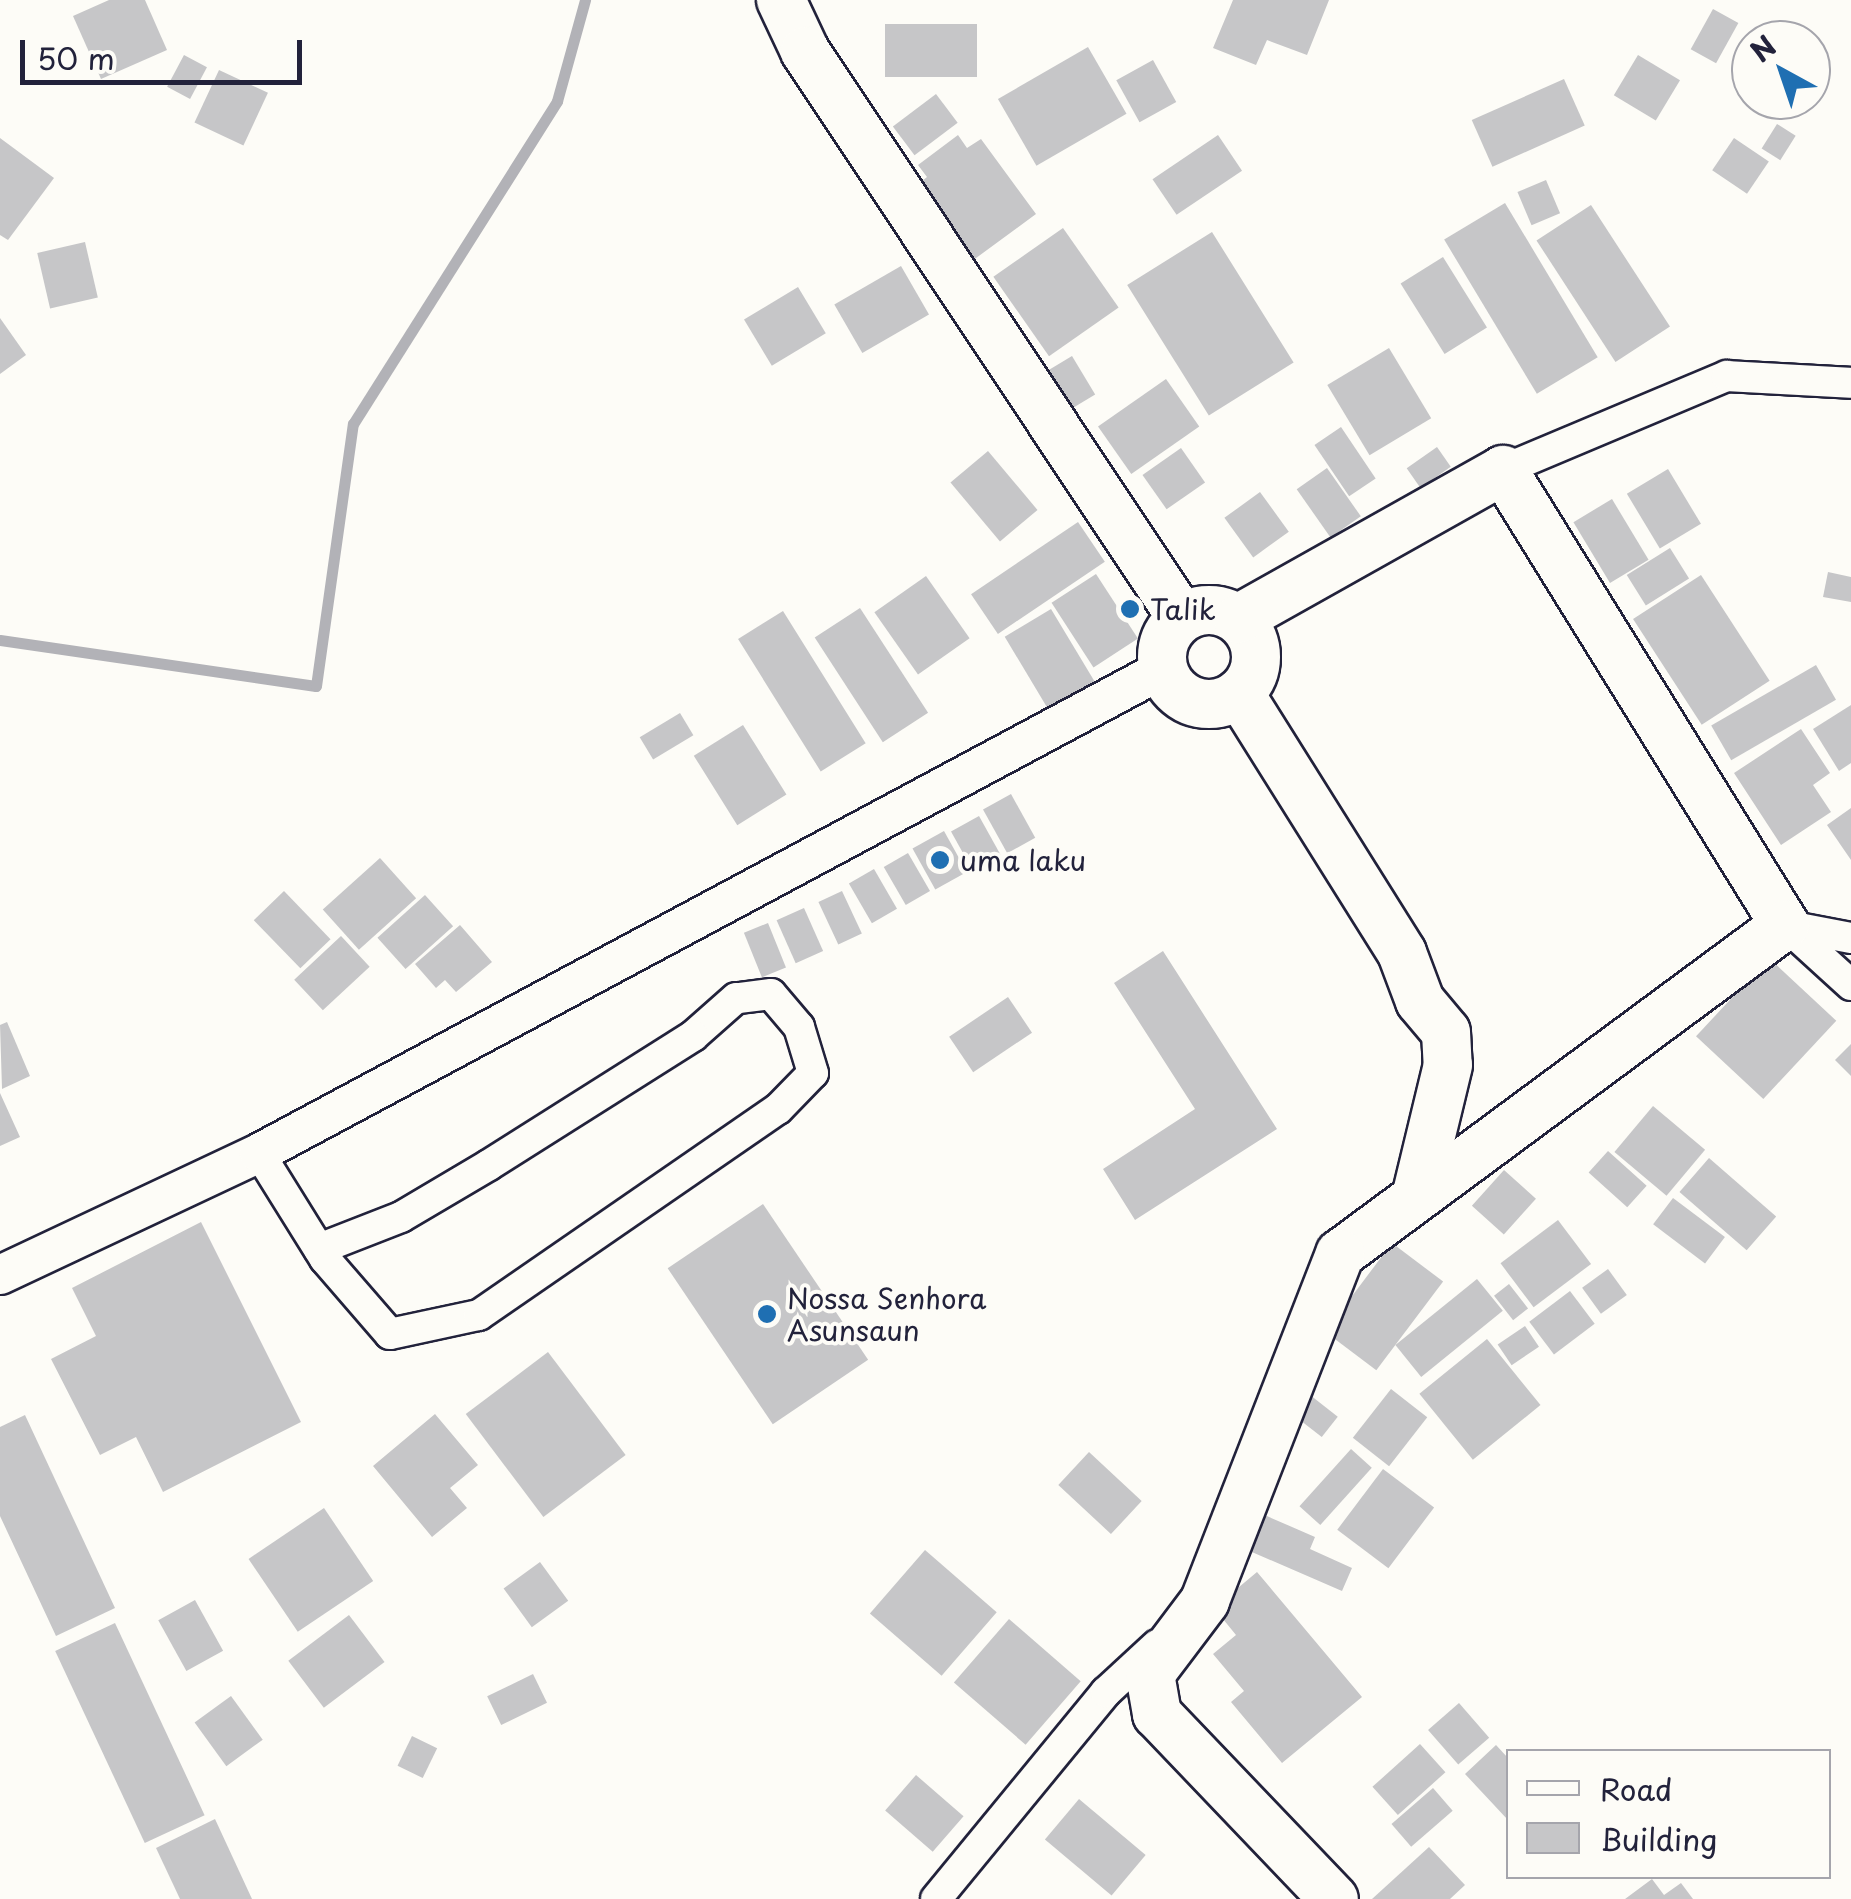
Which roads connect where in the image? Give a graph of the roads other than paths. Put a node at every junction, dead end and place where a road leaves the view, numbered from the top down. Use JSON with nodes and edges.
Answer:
{"nodes":[{"id":1,"x":781,"y":0,"type":"edge"},
{"id":2,"x":1851,"y":384,"type":"edge"},
{"id":3,"x":1503,"y":470,"type":"junction"},
{"id":4,"x":1182,"y":618,"type":"junction"},
{"id":5,"x":1238,"y":619,"type":"junction"},
{"id":6,"x":1163,"y":669,"type":"junction"},
{"id":7,"x":1238,"y":693,"type":"junction"},
{"id":8,"x":1785,"y":926,"type":"junction"},
{"id":9,"x":1851,"y":938,"type":"edge"},
{"id":10,"x":1851,"y":984,"type":"edge"},
{"id":11,"x":259,"y":1153,"type":"junction"},
{"id":12,"x":1418,"y":1193,"type":"junction"},
{"id":13,"x":319,"y":1249,"type":"junction"},
{"id":14,"x":0,"y":1275,"type":"edge"},
{"id":15,"x":1205,"y":1600,"type":"junction"},
{"id":16,"x":936,"y":1899,"type":"edge"},
{"id":17,"x":1334,"y":1899,"type":"edge"}],
"edges":[{"from":1,"to":4,"type":"main road"},
{"from":2,"to":3,"type":"street"},
{"from":3,"to":5,"type":"main road"},
{"from":3,"to":8,"type":"main road"},
{"from":4,"to":5,"type":"main road"},
{"from":4,"to":6,"type":"main road"},
{"from":5,"to":7,"type":"main road"},
{"from":6,"to":7,"type":"main road"},
{"from":6,"to":11,"type":"street"},
{"from":7,"to":12,"type":"main road"},
{"from":8,"to":9,"type":"street"},
{"from":8,"to":10,"type":"street"},
{"from":8,"to":12,"type":"main road"},
{"from":11,"to":13,"type":"street"},
{"from":11,"to":14,"type":"street"},
{"from":12,"to":15,"type":"main road"},
{"from":13,"to":13,"type":"street"},
{"from":15,"to":16,"type":"street"},
{"from":15,"to":17,"type":"main road"}]}
